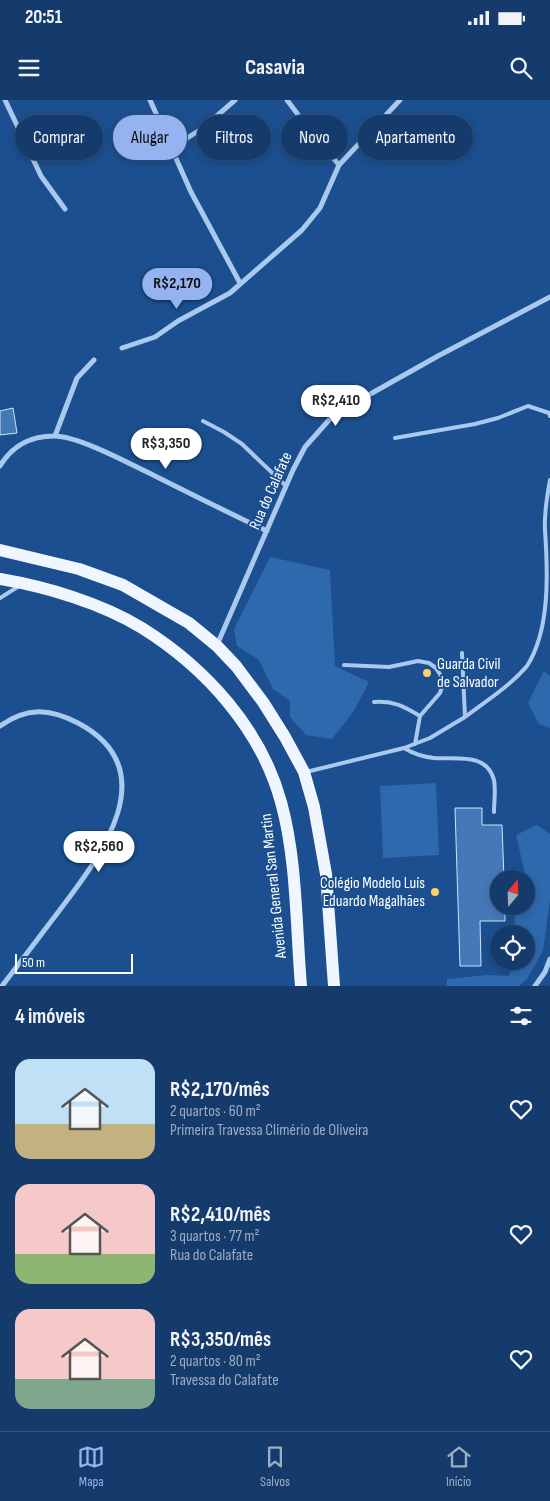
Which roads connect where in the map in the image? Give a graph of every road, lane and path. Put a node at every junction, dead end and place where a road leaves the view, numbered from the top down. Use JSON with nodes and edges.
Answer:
{"nodes":[{"id":1,"x":5,"y":100,"type":"edge"},
{"id":2,"x":150,"y":100,"type":"edge"},
{"id":3,"x":235,"y":100,"type":"edge"},
{"id":4,"x":287,"y":100,"type":"edge"},
{"id":5,"x":400,"y":100,"type":"edge"},
{"id":6,"x":157,"y":115,"type":"edge"},
{"id":7,"x":187,"y":138,"type":"edge"},
{"id":8,"x":178,"y":160,"type":"edge"},
{"id":9,"x":339,"y":165,"type":"junction"},
{"id":10,"x":65,"y":209,"type":"dead end"},
{"id":11,"x":240,"y":283,"type":"junction"},
{"id":12,"x":550,"y":297,"type":"edge"},
{"id":13,"x":122,"y":348,"type":"dead end"},
{"id":14,"x":94,"y":360,"type":"dead end"},
{"id":15,"x":550,"y":416,"type":"edge"},
{"id":16,"x":203,"y":421,"type":"dead end"},
{"id":17,"x":55,"y":436,"type":"junction"},
{"id":18,"x":395,"y":438,"type":"dead end"},
{"id":19,"x":0,"y":466,"type":"edge"},
{"id":20,"x":550,"y":480,"type":"edge"},
{"id":21,"x":286,"y":486,"type":"junction"},
{"id":22,"x":267,"y":531,"type":"junction"},
{"id":23,"x":0,"y":550,"type":"edge"},
{"id":24,"x":0,"y":579,"type":"edge"},
{"id":25,"x":25,"y":583,"type":"junction"},
{"id":26,"x":0,"y":598,"type":"edge"},
{"id":27,"x":217,"y":646,"type":"junction"},
{"id":28,"x":462,"y":653,"type":"dead end"},
{"id":29,"x":344,"y":665,"type":"dead end"},
{"id":30,"x":374,"y":702,"type":"dead end"},
{"id":31,"x":420,"y":716,"type":"junction"},
{"id":32,"x":465,"y":717,"type":"junction"},
{"id":33,"x":0,"y":726,"type":"edge"},
{"id":34,"x":415,"y":744,"type":"junction"},
{"id":35,"x":404,"y":748,"type":"junction"},
{"id":36,"x":304,"y":772,"type":"junction"},
{"id":37,"x":494,"y":812,"type":"dead end"},
{"id":38,"x":550,"y":959,"type":"edge"},
{"id":39,"x":2,"y":986,"type":"edge"},
{"id":40,"x":301,"y":986,"type":"edge"},
{"id":41,"x":334,"y":986,"type":"edge"},
{"id":42,"x":534,"y":986,"type":"edge"}],
"edges":[{"from":1,"to":10,"type":"street"},
{"from":2,"to":6,"type":"street"},
{"from":3,"to":7,"type":"street"},
{"from":4,"to":9,"type":"street"},
{"from":5,"to":9,"type":"street"},
{"from":8,"to":11,"type":"street"},
{"from":9,"to":11,"type":"street"},
{"from":11,"to":13,"type":"street"},
{"from":12,"to":21,"type":"street","name":"Rua do Calafate"},
{"from":14,"to":17,"type":"street"},
{"from":15,"to":18,"type":"lane"},
{"from":16,"to":21,"type":"lane"},
{"from":17,"to":19,"type":"street"},
{"from":17,"to":22,"type":"street"},
{"from":20,"to":32,"type":"lane"},
{"from":21,"to":22,"type":"street","name":"Rua do Calafate"},
{"from":22,"to":27,"type":"street","name":"Rua do Calafate"},
{"from":23,"to":27,"type":"main road"},
{"from":24,"to":25,"type":"main road","name":"Avenida General San Martin"},
{"from":25,"to":26,"type":"lane"},
{"from":25,"to":40,"type":"main road","name":"Avenida General San Martin"},
{"from":27,"to":36,"type":"main road"},
{"from":28,"to":32,"type":"lane"},
{"from":29,"to":31,"type":"lane"},
{"from":30,"to":31,"type":"lane"},
{"from":31,"to":34,"type":"lane"},
{"from":32,"to":34,"type":"lane"},
{"from":33,"to":39,"type":"street"},
{"from":34,"to":35,"type":"lane"},
{"from":35,"to":36,"type":"lane"},
{"from":35,"to":37,"type":"lane"},
{"from":36,"to":41,"type":"main road"},
{"from":38,"to":42,"type":"street"}]}
